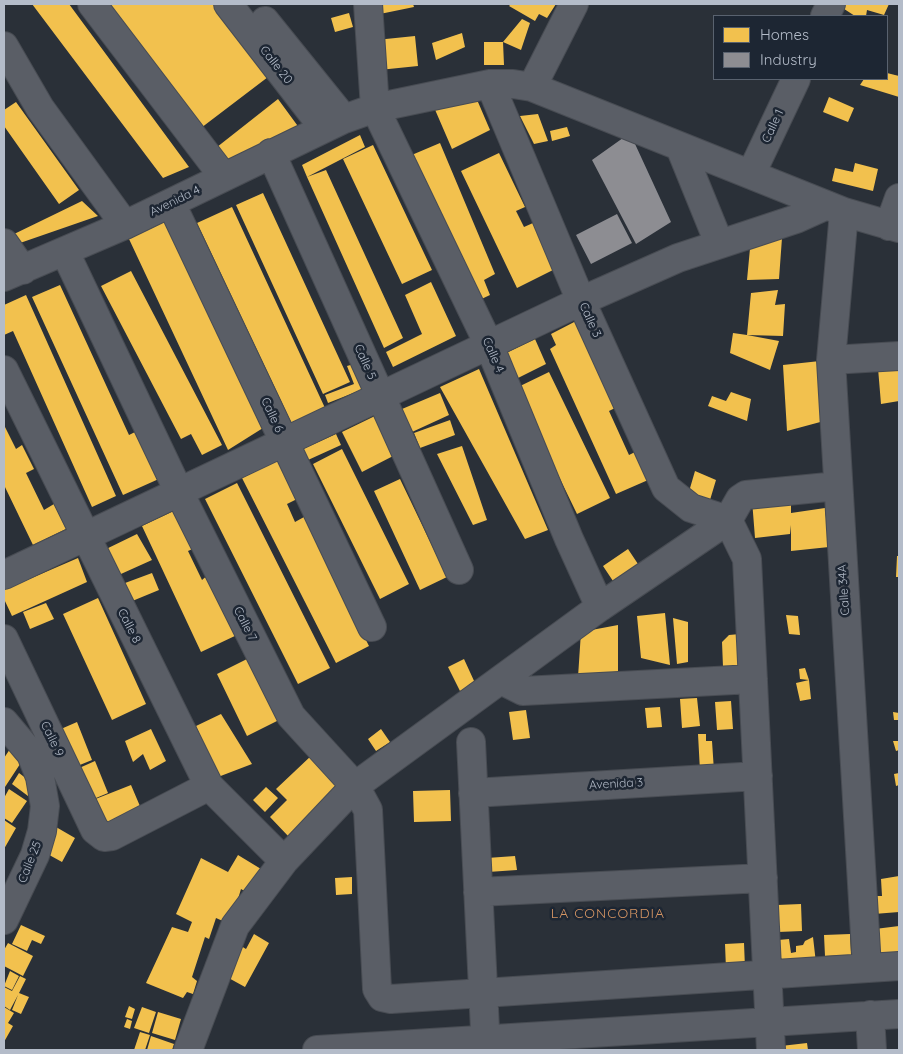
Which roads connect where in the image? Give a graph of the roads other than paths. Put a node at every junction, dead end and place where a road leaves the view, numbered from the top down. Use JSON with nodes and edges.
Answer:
{"nodes":[{"id":1,"x":92,"y":4,"type":"edge"},
{"id":2,"x":228,"y":4,"type":"edge"},
{"id":3,"x":251,"y":4,"type":"edge"},
{"id":4,"x":368,"y":4,"type":"edge"},
{"id":5,"x":574,"y":4,"type":"edge"},
{"id":6,"x":4,"y":46,"type":"edge"},
{"id":7,"x":796,"y":80,"type":"edge"},
{"id":8,"x":490,"y":84,"type":"junction"},
{"id":9,"x":532,"y":87,"type":"junction"},
{"id":10,"x":376,"y":108,"type":"junction"},
{"id":11,"x":333,"y":123,"type":"junction"},
{"id":12,"x":680,"y":147,"type":"junction"},
{"id":13,"x":271,"y":154,"type":"junction"},
{"id":14,"x":751,"y":174,"type":"junction"},
{"id":15,"x":223,"y":176,"type":"junction"},
{"id":16,"x":899,"y":198,"type":"edge"},
{"id":17,"x":171,"y":203,"type":"junction"},
{"id":18,"x":836,"y":209,"type":"junction"},
{"id":19,"x":125,"y":225,"type":"junction"},
{"id":20,"x":894,"y":227,"type":"edge"},
{"id":21,"x":4,"y":243,"type":"edge"},
{"id":22,"x":719,"y":243,"type":"junction"},
{"id":23,"x":65,"y":252,"type":"junction"},
{"id":24,"x":13,"y":273,"type":"edge"},
{"id":25,"x":581,"y":301,"type":"junction"},
{"id":26,"x":489,"y":345,"type":"junction"},
{"id":27,"x":899,"y":356,"type":"edge"},
{"id":28,"x":831,"y":360,"type":"junction"},
{"id":29,"x":4,"y":370,"type":"edge"},
{"id":30,"x":381,"y":396,"type":"junction"},
{"id":31,"x":284,"y":442,"type":"junction"},
{"id":32,"x":838,"y":486,"type":"junction"},
{"id":33,"x":179,"y":492,"type":"junction"},
{"id":34,"x":728,"y":520,"type":"junction"},
{"id":35,"x":84,"y":537,"type":"junction"},
{"id":36,"x":460,"y":570,"type":"dead end"},
{"id":37,"x":4,"y":575,"type":"edge"},
{"id":38,"x":600,"y":607,"type":"junction"},
{"id":39,"x":372,"y":627,"type":"dead end"},
{"id":40,"x":4,"y":639,"type":"edge"},
{"id":41,"x":753,"y":679,"type":"junction"},
{"id":42,"x":501,"y":680,"type":"junction"},
{"id":43,"x":4,"y":722,"type":"edge"},
{"id":44,"x":470,"y":742,"type":"dead end"},
{"id":45,"x":758,"y":776,"type":"junction"},
{"id":46,"x":209,"y":786,"type":"junction"},
{"id":47,"x":355,"y":786,"type":"junction"},
{"id":48,"x":473,"y":793,"type":"junction"},
{"id":49,"x":284,"y":861,"type":"junction"},
{"id":50,"x":763,"y":878,"type":"junction"},
{"id":51,"x":478,"y":892,"type":"junction"},
{"id":52,"x":4,"y":920,"type":"edge"},
{"id":53,"x":899,"y":966,"type":"edge"},
{"id":54,"x":867,"y":968,"type":"junction"},
{"id":55,"x":768,"y":975,"type":"junction"},
{"id":56,"x":483,"y":993,"type":"junction"},
{"id":57,"x":899,"y":1014,"type":"edge"},
{"id":58,"x":870,"y":1015,"type":"junction"},
{"id":59,"x":770,"y":1022,"type":"junction"},
{"id":60,"x":485,"y":1045,"type":"edge"},
{"id":61,"x":378,"y":1049,"type":"edge"},
{"id":62,"x":188,"y":1050,"type":"edge"},
{"id":63,"x":317,"y":1050,"type":"edge"},
{"id":64,"x":771,"y":1050,"type":"edge"},
{"id":65,"x":872,"y":1050,"type":"edge"}],
"edges":[{"from":1,"to":15,"type":"street"},
{"from":2,"to":11,"type":"street","name":"Calle 20"},
{"from":3,"to":11,"type":"street","name":"Calle 20"},
{"from":4,"to":10,"type":"street"},
{"from":5,"to":9,"type":"street"},
{"from":6,"to":19,"type":"street"},
{"from":7,"to":14,"type":"street","name":"Calle 1"},
{"from":8,"to":9,"type":"street","name":"Avenida 4"},
{"from":8,"to":10,"type":"street","name":"Avenida 4"},
{"from":8,"to":25,"type":"street","name":"Calle 3"},
{"from":9,"to":12,"type":"street","name":"Avenida 4"},
{"from":10,"to":11,"type":"street","name":"Avenida 4"},
{"from":10,"to":26,"type":"street","name":"Calle 4"},
{"from":11,"to":13,"type":"street","name":"Avenida 4"},
{"from":12,"to":14,"type":"street","name":"Avenida 4"},
{"from":12,"to":22,"type":"street"},
{"from":13,"to":15,"type":"street","name":"Avenida 4"},
{"from":13,"to":30,"type":"street","name":"Calle 5"},
{"from":14,"to":18,"type":"street","name":"Avenida 4"},
{"from":15,"to":17,"type":"street","name":"Avenida 4"},
{"from":16,"to":20,"type":"street"},
{"from":17,"to":19,"type":"street","name":"Avenida 4"},
{"from":17,"to":31,"type":"street","name":"Calle 6"},
{"from":18,"to":20,"type":"street","name":"Avenida 4"},
{"from":18,"to":22,"type":"street"},
{"from":18,"to":28,"type":"street","name":"Calle 34A"},
{"from":19,"to":23,"type":"street","name":"Avenida 4"},
{"from":21,"to":24,"type":"street"},
{"from":22,"to":25,"type":"street"},
{"from":23,"to":24,"type":"street","name":"Avenida 4"},
{"from":23,"to":33,"type":"street","name":"Calle 7"},
{"from":25,"to":26,"type":"street"},
{"from":25,"to":34,"type":"street","name":"Calle 3"},
{"from":26,"to":30,"type":"street"},
{"from":26,"to":38,"type":"street","name":"Calle 4"},
{"from":27,"to":28,"type":"street"},
{"from":28,"to":32,"type":"street","name":"Calle 34A"},
{"from":29,"to":35,"type":"street","name":"Calle 8"},
{"from":30,"to":31,"type":"street"},
{"from":30,"to":36,"type":"street","name":"Calle 5"},
{"from":31,"to":33,"type":"street"},
{"from":31,"to":39,"type":"street","name":"Calle 6"},
{"from":32,"to":34,"type":"street"},
{"from":32,"to":54,"type":"street","name":"Calle 34A"},
{"from":33,"to":35,"type":"street"},
{"from":33,"to":47,"type":"street","name":"Calle 7"},
{"from":34,"to":38,"type":"street"},
{"from":34,"to":41,"type":"street"},
{"from":35,"to":37,"type":"street"},
{"from":35,"to":46,"type":"street","name":"Calle 8"},
{"from":38,"to":42,"type":"street"},
{"from":40,"to":46,"type":"street","name":"Calle 9"},
{"from":41,"to":42,"type":"street"},
{"from":41,"to":45,"type":"street"},
{"from":42,"to":47,"type":"street"},
{"from":43,"to":52,"type":"street","name":"Calle 25"},
{"from":44,"to":48,"type":"street"},
{"from":45,"to":48,"type":"street","name":"Avenida 3"},
{"from":45,"to":50,"type":"street"},
{"from":46,"to":49,"type":"street","name":"Calle 8"},
{"from":47,"to":49,"type":"street"},
{"from":47,"to":56,"type":"street","name":"Calle 7"},
{"from":48,"to":51,"type":"street"},
{"from":49,"to":62,"type":"street"},
{"from":50,"to":51,"type":"street"},
{"from":50,"to":55,"type":"street"},
{"from":51,"to":56,"type":"street"},
{"from":53,"to":54,"type":"street"},
{"from":54,"to":55,"type":"street"},
{"from":55,"to":56,"type":"street"},
{"from":55,"to":59,"type":"street"},
{"from":56,"to":60,"type":"street"},
{"from":57,"to":58,"type":"street"},
{"from":58,"to":59,"type":"street"},
{"from":58,"to":65,"type":"street"},
{"from":59,"to":60,"type":"street"},
{"from":59,"to":64,"type":"street"},
{"from":60,"to":61,"type":"street"},
{"from":61,"to":63,"type":"street"}]}
